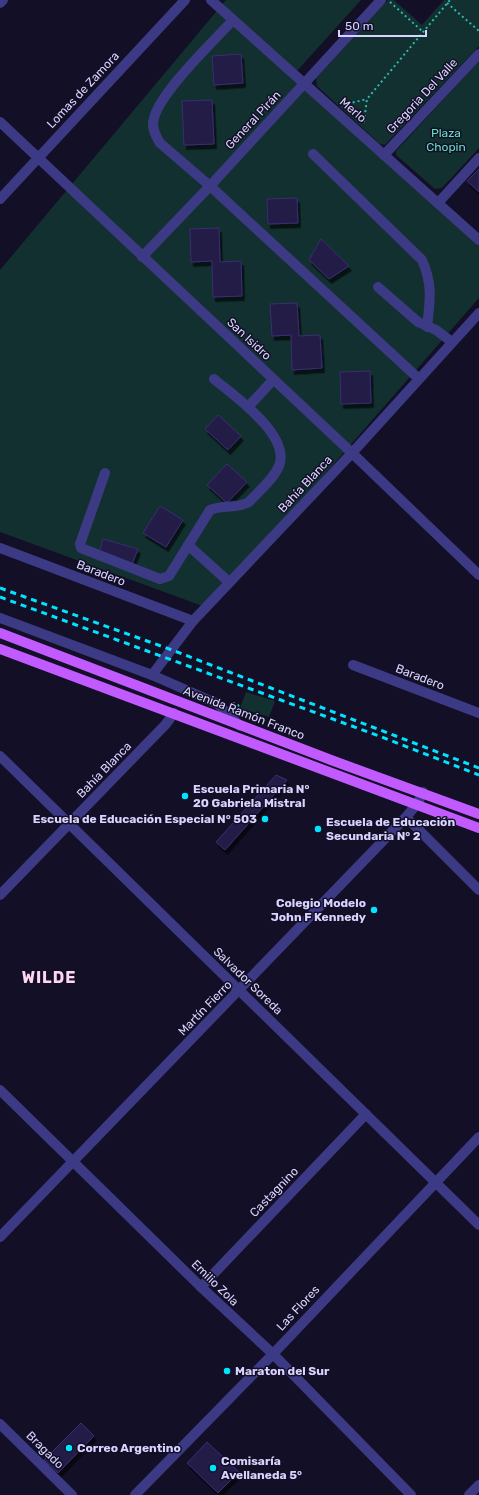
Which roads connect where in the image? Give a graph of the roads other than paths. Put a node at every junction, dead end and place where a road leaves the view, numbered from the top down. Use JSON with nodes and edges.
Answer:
{"nodes":[{"id":1,"x":3,"y":0,"type":"edge"},
{"id":2,"x":186,"y":0,"type":"edge"},
{"id":3,"x":211,"y":0,"type":"edge"},
{"id":4,"x":381,"y":0,"type":"edge"},
{"id":5,"x":0,"y":3,"type":"edge"},
{"id":6,"x":233,"y":20,"type":"junction"},
{"id":7,"x":479,"y":54,"type":"edge"},
{"id":8,"x":304,"y":84,"type":"junction"},
{"id":9,"x":0,"y":122,"type":"edge"},
{"id":10,"x":313,"y":154,"type":"dead end"},
{"id":11,"x":384,"y":155,"type":"junction"},
{"id":12,"x":38,"y":157,"type":"junction"},
{"id":13,"x":479,"y":158,"type":"edge"},
{"id":14,"x":210,"y":186,"type":"junction"},
{"id":15,"x":0,"y":199,"type":"edge"},
{"id":16,"x":438,"y":203,"type":"junction"},
{"id":17,"x":479,"y":240,"type":"edge"},
{"id":18,"x":142,"y":257,"type":"junction"},
{"id":19,"x":378,"y":287,"type":"dead end"},
{"id":20,"x":479,"y":313,"type":"edge"},
{"id":21,"x":427,"y":327,"type":"junction"},
{"id":22,"x":452,"y":342,"type":"junction"},
{"id":23,"x":418,"y":378,"type":"junction"},
{"id":24,"x":214,"y":379,"type":"dead end"},
{"id":25,"x":273,"y":380,"type":"junction"},
{"id":26,"x":248,"y":407,"type":"junction"},
{"id":27,"x":352,"y":453,"type":"junction"},
{"id":28,"x":105,"y":473,"type":"dead end"},
{"id":29,"x":188,"y":545,"type":"junction"},
{"id":30,"x":0,"y":548,"type":"edge"},
{"id":31,"x":479,"y":575,"type":"edge"},
{"id":32,"x":229,"y":582,"type":"junction"},
{"id":33,"x":0,"y":618,"type":"edge"},
{"id":34,"x":193,"y":621,"type":"junction"},
{"id":35,"x":0,"y":633,"type":"edge"},
{"id":36,"x":0,"y":649,"type":"edge"},
{"id":37,"x":353,"y":666,"type":"dead end"},
{"id":38,"x":152,"y":675,"type":"junction"},
{"id":39,"x":174,"y":713,"type":"junction"},
{"id":40,"x":479,"y":713,"type":"edge"},
{"id":41,"x":240,"y":726,"type":"junction"},
{"id":42,"x":0,"y":756,"type":"edge"},
{"id":43,"x":423,"y":792,"type":"junction"},
{"id":44,"x":417,"y":804,"type":"junction"},
{"id":45,"x":479,"y":814,"type":"edge"},
{"id":46,"x":406,"y":817,"type":"junction"},
{"id":47,"x":69,"y":825,"type":"junction"},
{"id":48,"x":479,"y":828,"type":"edge"},
{"id":49,"x":479,"y":890,"type":"edge"},
{"id":50,"x":0,"y":895,"type":"edge"},
{"id":51,"x":240,"y":991,"type":"junction"},
{"id":52,"x":0,"y":1090,"type":"edge"},
{"id":53,"x":366,"y":1114,"type":"junction"},
{"id":54,"x":479,"y":1137,"type":"edge"},
{"id":55,"x":74,"y":1162,"type":"junction"},
{"id":56,"x":434,"y":1182,"type":"junction"},
{"id":57,"x":479,"y":1225,"type":"edge"},
{"id":58,"x":0,"y":1237,"type":"edge"},
{"id":59,"x":201,"y":1287,"type":"junction"},
{"id":60,"x":273,"y":1354,"type":"junction"},
{"id":61,"x":0,"y":1424,"type":"edge"},
{"id":62,"x":479,"y":1485,"type":"edge"},
{"id":63,"x":72,"y":1495,"type":"edge"},
{"id":64,"x":135,"y":1495,"type":"edge"},
{"id":65,"x":411,"y":1495,"type":"edge"},
{"id":66,"x":469,"y":1495,"type":"edge"}],
"edges":[{"from":1,"to":5,"type":"street"},
{"from":2,"to":12,"type":"street","name":"Lomas de Zamora"},
{"from":3,"to":6,"type":"street","name":"Merlo"},
{"from":4,"to":8,"type":"street","name":"General Pirán"},
{"from":6,"to":8,"type":"street","name":"Merlo"},
{"from":6,"to":14,"type":"street"},
{"from":7,"to":11,"type":"street","name":"Gregoria Del Valle"},
{"from":8,"to":11,"type":"street","name":"Merlo"},
{"from":8,"to":14,"type":"street","name":"General Pirán"},
{"from":9,"to":12,"type":"street","name":"San Isidro"},
{"from":10,"to":21,"type":"street"},
{"from":11,"to":16,"type":"street","name":"Merlo"},
{"from":12,"to":15,"type":"street","name":"Lomas de Zamora"},
{"from":12,"to":18,"type":"street","name":"San Isidro"},
{"from":13,"to":16,"type":"street"},
{"from":14,"to":18,"type":"street","name":"General Pirán"},
{"from":14,"to":23,"type":"street"},
{"from":16,"to":17,"type":"street","name":"Merlo"},
{"from":18,"to":25,"type":"street","name":"San Isidro"},
{"from":19,"to":21,"type":"street"},
{"from":20,"to":22,"type":"street","name":"Bahía Blanca"},
{"from":21,"to":22,"type":"street"},
{"from":22,"to":23,"type":"street","name":"Bahía Blanca"},
{"from":23,"to":27,"type":"street","name":"Bahía Blanca"},
{"from":24,"to":26,"type":"street"},
{"from":25,"to":26,"type":"street"},
{"from":25,"to":27,"type":"street","name":"San Isidro"},
{"from":26,"to":29,"type":"street"},
{"from":27,"to":31,"type":"street","name":"San Isidro"},
{"from":27,"to":32,"type":"street","name":"Bahía Blanca"},
{"from":28,"to":29,"type":"street"},
{"from":29,"to":32,"type":"street"},
{"from":30,"to":34,"type":"street","name":"Baradero"},
{"from":32,"to":34,"type":"street","name":"Bahía Blanca"},
{"from":33,"to":38,"type":"street"},
{"from":34,"to":38,"type":"street","name":"Bahía Blanca"},
{"from":35,"to":41,"type":"main road","name":"Avenida Ramón Franco"},
{"from":36,"to":39,"type":"main road","name":"Avenida Ramón Franco"},
{"from":37,"to":40,"type":"street","name":"Baradero"},
{"from":38,"to":41,"type":"street"},
{"from":39,"to":44,"type":"main road","name":"Avenida Ramón Franco"},
{"from":39,"to":47,"type":"street","name":"Bahía Blanca"},
{"from":41,"to":43,"type":"main road","name":"Avenida Ramón Franco"},
{"from":42,"to":47,"type":"street","name":"Salvador Soreda"},
{"from":43,"to":44,"type":"street","name":"Martín Fierro"},
{"from":43,"to":45,"type":"main road","name":"Avenida Ramón Franco"},
{"from":44,"to":46,"type":"street","name":"Martín Fierro"},
{"from":44,"to":48,"type":"main road","name":"Avenida Ramón Franco"},
{"from":46,"to":49,"type":"street"},
{"from":46,"to":51,"type":"street","name":"Martín Fierro"},
{"from":47,"to":50,"type":"street","name":"Bahía Blanca"},
{"from":47,"to":51,"type":"street","name":"Salvador Soreda"},
{"from":51,"to":53,"type":"street","name":"Salvador Soreda"},
{"from":51,"to":55,"type":"street","name":"Martín Fierro"},
{"from":52,"to":55,"type":"street","name":"Emilio Zola"},
{"from":53,"to":56,"type":"street","name":"Salvador Soreda"},
{"from":53,"to":59,"type":"street","name":"Castagnino"},
{"from":54,"to":56,"type":"street","name":"Las Flores"},
{"from":55,"to":58,"type":"street","name":"Martín Fierro"},
{"from":55,"to":59,"type":"street","name":"Emilio Zola"},
{"from":56,"to":57,"type":"street","name":"Salvador Soreda"},
{"from":56,"to":60,"type":"street","name":"Las Flores"},
{"from":59,"to":60,"type":"street","name":"Emilio Zola"},
{"from":60,"to":64,"type":"street","name":"Las Flores"},
{"from":60,"to":65,"type":"street","name":"Emilio Zola"},
{"from":61,"to":63,"type":"street","name":"Bragado"},
{"from":62,"to":66,"type":"street"}]}
